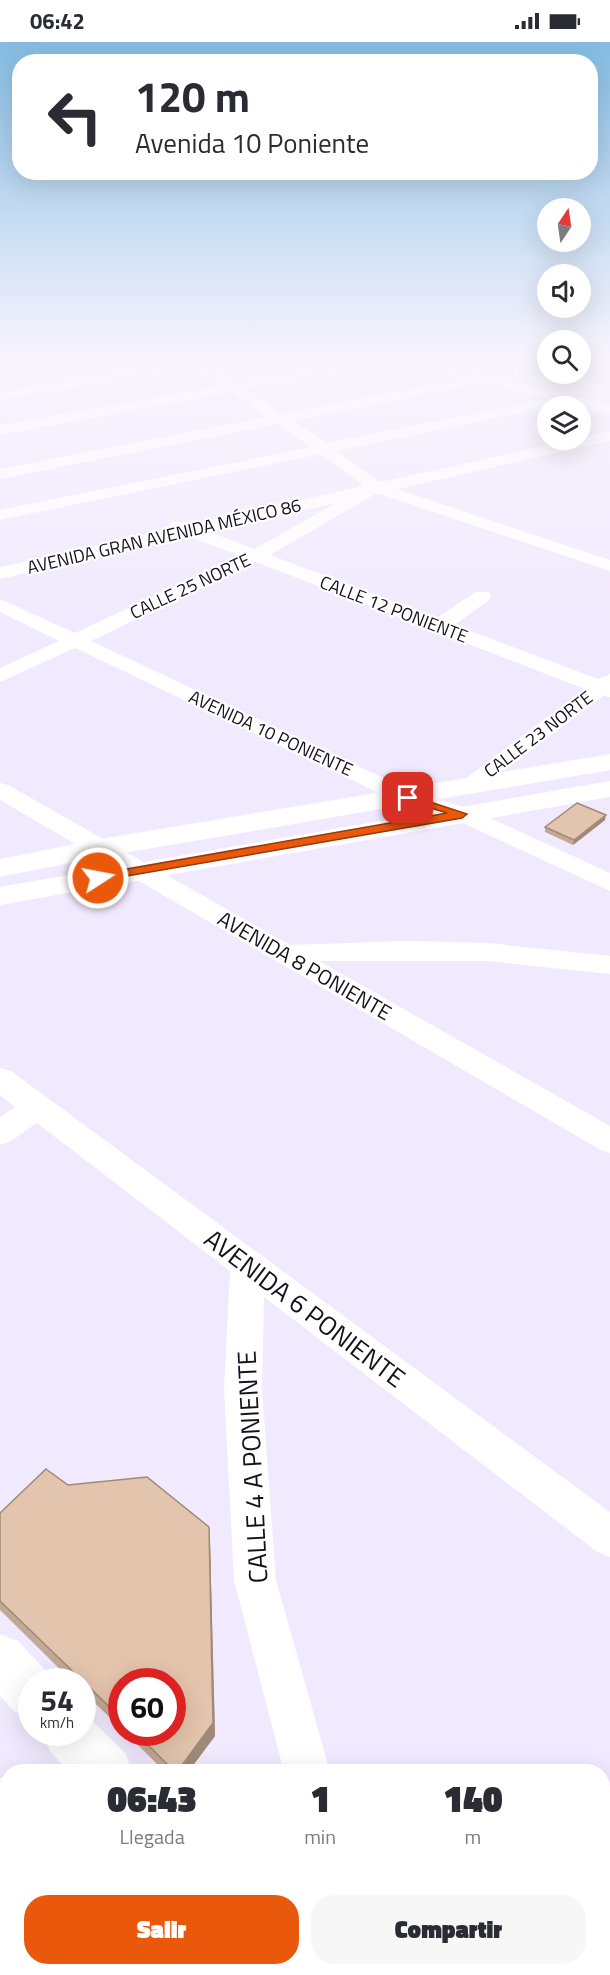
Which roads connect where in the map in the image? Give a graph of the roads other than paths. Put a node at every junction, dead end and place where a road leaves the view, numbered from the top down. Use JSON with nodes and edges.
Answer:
{"nodes":[{"id":1,"x":111,"y":445,"type":"edge"},
{"id":2,"x":137,"y":445,"type":"edge"},
{"id":3,"x":321,"y":445,"type":"edge"},
{"id":4,"x":339,"y":445,"type":"edge"},
{"id":5,"x":533,"y":445,"type":"edge"},
{"id":6,"x":563,"y":445,"type":"edge"},
{"id":7,"x":325,"y":448,"type":"junction"},
{"id":8,"x":0,"y":465,"type":"edge"},
{"id":9,"x":0,"y":474,"type":"edge"},
{"id":10,"x":371,"y":483,"type":"junction"},
{"id":11,"x":0,"y":515,"type":"edge"},
{"id":12,"x":185,"y":529,"type":"junction"},
{"id":13,"x":255,"y":555,"type":"junction"},
{"id":14,"x":0,"y":564,"type":"edge"},
{"id":15,"x":610,"y":566,"type":"edge"},
{"id":16,"x":0,"y":573,"type":"edge"},
{"id":17,"x":0,"y":591,"type":"edge"},
{"id":18,"x":482,"y":596,"type":"dead end"},
{"id":19,"x":0,"y":605,"type":"edge"},
{"id":20,"x":439,"y":626,"type":"junction"},
{"id":21,"x":83,"y":637,"type":"junction"},
{"id":22,"x":0,"y":676,"type":"edge"},
{"id":23,"x":607,"y":686,"type":"edge"},
{"id":24,"x":610,"y":762,"type":"edge"},
{"id":25,"x":610,"y":789,"type":"edge"},
{"id":26,"x":0,"y":790,"type":"edge"},
{"id":27,"x":435,"y":793,"type":"junction"},
{"id":28,"x":408,"y":798,"type":"junction"},
{"id":29,"x":471,"y":804,"type":"junction"},
{"id":30,"x":100,"y":848,"type":"junction"},
{"id":31,"x":0,"y":868,"type":"edge"},
{"id":32,"x":139,"y":870,"type":"junction"},
{"id":33,"x":610,"y":883,"type":"edge"},
{"id":34,"x":0,"y":896,"type":"edge"},
{"id":35,"x":285,"y":954,"type":"junction"},
{"id":36,"x":610,"y":964,"type":"edge"},
{"id":37,"x":0,"y":1079,"type":"edge"},
{"id":38,"x":37,"y":1107,"type":"junction"},
{"id":39,"x":0,"y":1133,"type":"edge"},
{"id":40,"x":610,"y":1141,"type":"edge"},
{"id":41,"x":248,"y":1265,"type":"junction"},
{"id":42,"x":610,"y":1537,"type":"edge"},
{"id":43,"x":0,"y":1659,"type":"edge"},
{"id":44,"x":18,"y":1678,"type":"edge"},
{"id":45,"x":82,"y":1746,"type":"edge"},
{"id":46,"x":99,"y":1764,"type":"edge"},
{"id":47,"x":305,"y":1764,"type":"edge"}],
"edges":[{"from":1,"to":8,"type":"street"},
{"from":2,"to":9,"type":"street"},
{"from":3,"to":7,"type":"street"},
{"from":4,"to":7,"type":"street"},
{"from":5,"to":10,"type":"street","name":"AVENIDA GRAN AVENIDA MÉXICO 86"},
{"from":6,"to":10,"type":"street","name":"AVENIDA GRAN AVENIDA MÉXICO 86"},
{"from":7,"to":10,"type":"street"},
{"from":7,"to":11,"type":"street"},
{"from":10,"to":12,"type":"street","name":"AVENIDA GRAN AVENIDA MÉXICO 86"},
{"from":10,"to":13,"type":"street","name":"CALLE 25 NORTE"},
{"from":10,"to":15,"type":"street"},
{"from":12,"to":13,"type":"street","name":"CALLE 12 PONIENTE"},
{"from":12,"to":14,"type":"street","name":"AVENIDA GRAN AVENIDA MÉXICO 86"},
{"from":12,"to":16,"type":"street","name":"AVENIDA GRAN AVENIDA MÉXICO 86"},
{"from":13,"to":20,"type":"street","name":"CALLE 12 PONIENTE"},
{"from":13,"to":21,"type":"street","name":"CALLE 25 NORTE"},
{"from":17,"to":21,"type":"street","name":"AVENIDA 10 PONIENTE"},
{"from":18,"to":20,"type":"street"},
{"from":19,"to":21,"type":"street","name":"AVENIDA 10 PONIENTE"},
{"from":20,"to":23,"type":"street","name":"CALLE 12 PONIENTE"},
{"from":21,"to":22,"type":"street","name":"CALLE 25 NORTE"},
{"from":21,"to":27,"type":"street","name":"AVENIDA 10 PONIENTE"},
{"from":21,"to":28,"type":"street","name":"AVENIDA 10 PONIENTE"},
{"from":23,"to":29,"type":"street","name":"CALLE 23 NORTE"},
{"from":24,"to":29,"type":"street"},
{"from":25,"to":29,"type":"street"},
{"from":26,"to":30,"type":"street","name":"AVENIDA 8 PONIENTE"},
{"from":27,"to":28,"type":"street"},
{"from":27,"to":29,"type":"street"},
{"from":28,"to":29,"type":"street","name":"AVENIDA 10 PONIENTE"},
{"from":28,"to":30,"type":"street"},
{"from":29,"to":32,"type":"street"},
{"from":29,"to":33,"type":"street","name":"AVENIDA 10 PONIENTE"},
{"from":30,"to":31,"type":"street"},
{"from":30,"to":32,"type":"street","name":"AVENIDA 8 PONIENTE"},
{"from":32,"to":34,"type":"street"},
{"from":32,"to":35,"type":"street","name":"AVENIDA 8 PONIENTE"},
{"from":35,"to":36,"type":"street"},
{"from":35,"to":40,"type":"street","name":"AVENIDA 8 PONIENTE"},
{"from":37,"to":38,"type":"street","name":"AVENIDA 6 PONIENTE"},
{"from":38,"to":39,"type":"street"},
{"from":38,"to":41,"type":"street","name":"AVENIDA 6 PONIENTE"},
{"from":41,"to":42,"type":"street","name":"AVENIDA 6 PONIENTE"},
{"from":41,"to":47,"type":"street","name":"CALLE 4 A PONIENTE"},
{"from":43,"to":44,"type":"street"},
{"from":45,"to":46,"type":"street"}]}
